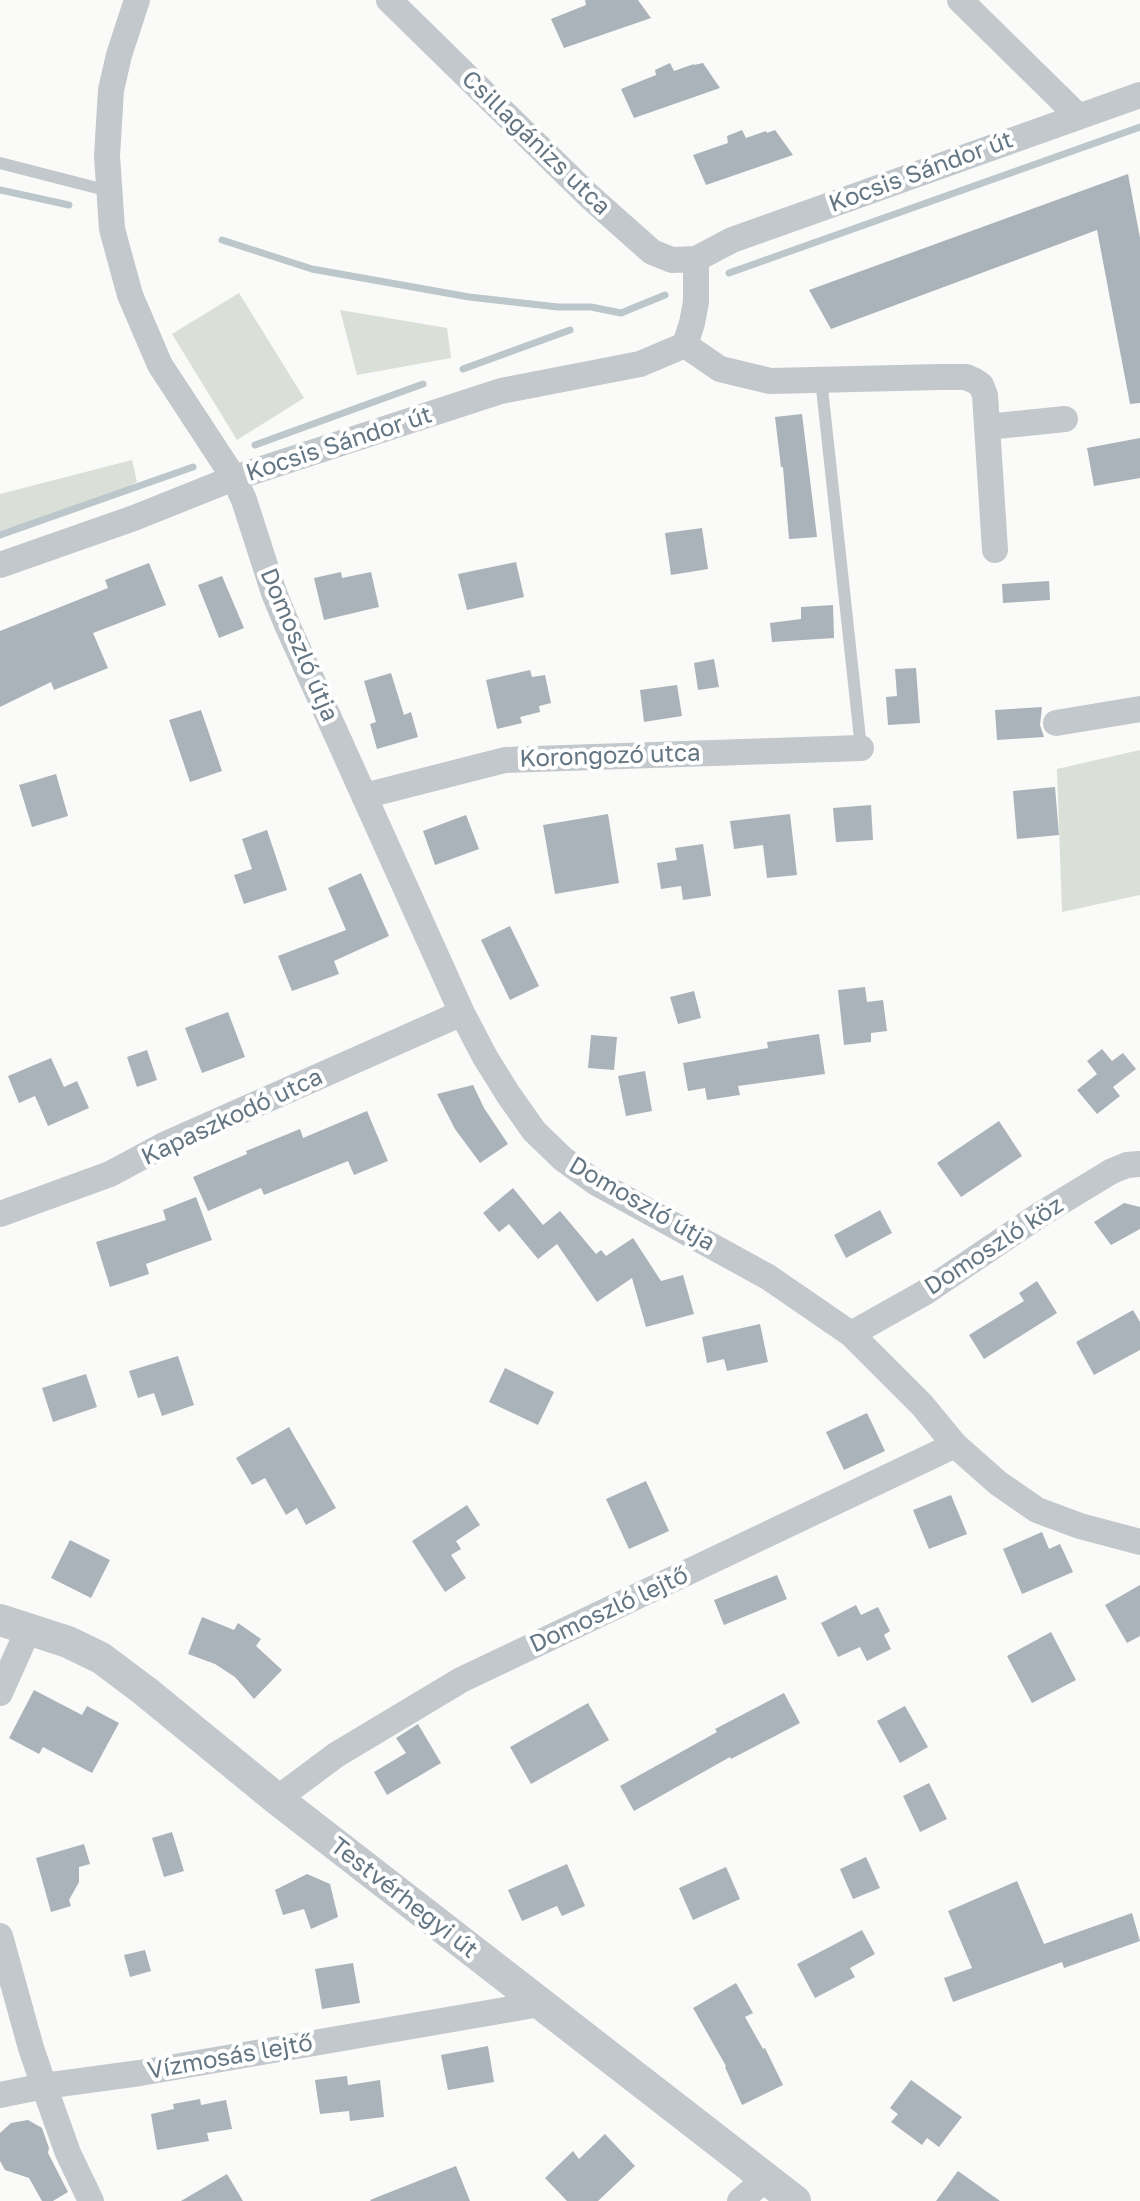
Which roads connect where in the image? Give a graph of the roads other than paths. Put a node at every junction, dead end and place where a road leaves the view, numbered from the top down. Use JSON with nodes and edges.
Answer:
{"nodes":[{"id":1,"x":137,"y":0,"type":"edge"},
{"id":2,"x":389,"y":0,"type":"edge"},
{"id":3,"x":960,"y":0,"type":"edge"},
{"id":4,"x":1140,"y":95,"type":"edge"},
{"id":5,"x":1078,"y":116,"type":"junction"},
{"id":6,"x":0,"y":163,"type":"edge"},
{"id":7,"x":109,"y":191,"type":"junction"},
{"id":8,"x":696,"y":259,"type":"junction"},
{"id":9,"x":685,"y":345,"type":"junction"},
{"id":10,"x":821,"y":379,"type":"junction"},
{"id":11,"x":1065,"y":419,"type":"dead end"},
{"id":12,"x":987,"y":427,"type":"junction"},
{"id":13,"x":234,"y":478,"type":"junction"},
{"id":14,"x":995,"y":550,"type":"dead end"},
{"id":15,"x":0,"y":565,"type":"edge"},
{"id":16,"x":1140,"y":709,"type":"edge"},
{"id":17,"x":1056,"y":723,"type":"dead end"},
{"id":18,"x":861,"y":748,"type":"joint"},
{"id":19,"x":364,"y":796,"type":"junction"},
{"id":20,"x":462,"y":1013,"type":"junction"},
{"id":21,"x":1140,"y":1164,"type":"edge"},
{"id":22,"x":0,"y":1214,"type":"edge"},
{"id":23,"x":851,"y":1334,"type":"junction"},
{"id":24,"x":955,"y":1445,"type":"junction"},
{"id":25,"x":1140,"y":1542,"type":"edge"},
{"id":26,"x":15,"y":1624,"type":"edge"},
{"id":27,"x":0,"y":1693,"type":"edge"},
{"id":28,"x":277,"y":1799,"type":"junction"},
{"id":29,"x":0,"y":1936,"type":"edge"},
{"id":30,"x":540,"y":2004,"type":"junction"},
{"id":31,"x":44,"y":2086,"type":"junction"},
{"id":32,"x":0,"y":2095,"type":"edge"},
{"id":33,"x":765,"y":2179,"type":"junction"},
{"id":34,"x":91,"y":2201,"type":"edge"},
{"id":35,"x":740,"y":2201,"type":"edge"},
{"id":36,"x":795,"y":2201,"type":"edge"}],
"edges":[{"from":1,"to":7,"type":"street","name":"Domoszló útja"},
{"from":2,"to":8,"type":"street","name":"Csillagánizs utca"},
{"from":3,"to":5,"type":"street"},
{"from":4,"to":5,"type":"street","name":"Kocsis Sándor út"},
{"from":5,"to":8,"type":"street","name":"Kocsis Sándor út"},
{"from":6,"to":7,"type":"lane"},
{"from":7,"to":13,"type":"street","name":"Domoszló útja"},
{"from":8,"to":9,"type":"street"},
{"from":9,"to":10,"type":"street"},
{"from":9,"to":13,"type":"street","name":"Kocsis Sándor út"},
{"from":10,"to":12,"type":"street"},
{"from":10,"to":18,"type":"lane"},
{"from":11,"to":12,"type":"street"},
{"from":12,"to":14,"type":"street"},
{"from":13,"to":15,"type":"street","name":"Kocsis Sándor út"},
{"from":13,"to":19,"type":"street","name":"Domoszló útja"},
{"from":16,"to":17,"type":"street"},
{"from":18,"to":19,"type":"street","name":"Korongozó utca"},
{"from":19,"to":20,"type":"street","name":"Domoszló útja"},
{"from":20,"to":22,"type":"street","name":"Kapaszkodó utca"},
{"from":20,"to":23,"type":"street","name":"Domoszló útja"},
{"from":21,"to":23,"type":"street","name":"Domoszló köz"},
{"from":23,"to":24,"type":"street","name":"Domoszló útja"},
{"from":24,"to":25,"type":"street","name":"Domoszló útja"},
{"from":24,"to":28,"type":"street","name":"Domoszló lejtő"},
{"from":26,"to":27,"type":"street"},
{"from":26,"to":28,"type":"street","name":"Testvérhegyi út"},
{"from":28,"to":30,"type":"street","name":"Testvérhegyi út"},
{"from":29,"to":31,"type":"street"},
{"from":30,"to":31,"type":"street","name":"Vízmosás lejtő"},
{"from":30,"to":33,"type":"street","name":"Testvérhegyi út"},
{"from":31,"to":32,"type":"street","name":"Vízmosás lejtő"},
{"from":31,"to":34,"type":"street"},
{"from":33,"to":35,"type":"street"},
{"from":33,"to":36,"type":"street","name":"Testvérhegyi út"}]}
